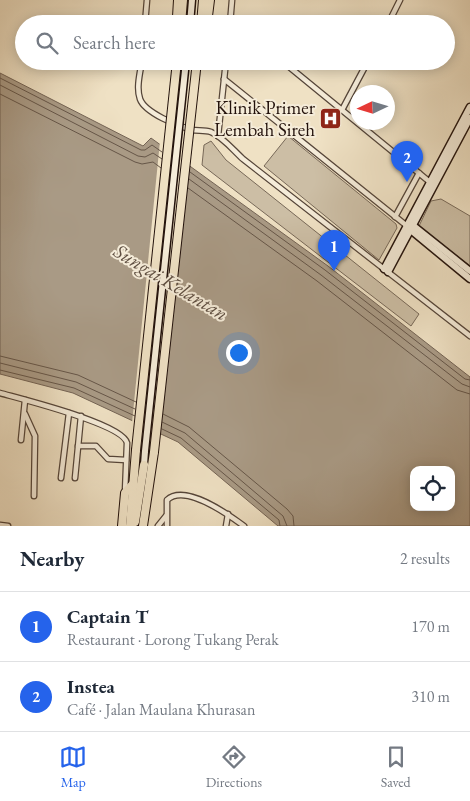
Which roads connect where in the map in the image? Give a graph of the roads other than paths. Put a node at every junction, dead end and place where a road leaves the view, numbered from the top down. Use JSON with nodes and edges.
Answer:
{"nodes":[{"id":1,"x":148,"y":0,"type":"edge"},
{"id":2,"x":178,"y":0,"type":"edge"},
{"id":3,"x":183,"y":0,"type":"edge"},
{"id":4,"x":192,"y":0,"type":"edge"},
{"id":5,"x":203,"y":0,"type":"edge"},
{"id":6,"x":210,"y":0,"type":"edge"},
{"id":7,"x":232,"y":0,"type":"edge"},
{"id":8,"x":400,"y":0,"type":"edge"},
{"id":9,"x":147,"y":15,"type":"edge"},
{"id":10,"x":177,"y":15,"type":"edge"},
{"id":11,"x":182,"y":15,"type":"edge"},
{"id":12,"x":191,"y":15,"type":"edge"},
{"id":13,"x":202,"y":15,"type":"edge"},
{"id":14,"x":208,"y":15,"type":"edge"},
{"id":15,"x":231,"y":15,"type":"edge"},
{"id":16,"x":392,"y":15,"type":"edge"},
{"id":17,"x":141,"y":70,"type":"edge"},
{"id":18,"x":176,"y":70,"type":"edge"},
{"id":19,"x":185,"y":70,"type":"edge"},
{"id":20,"x":196,"y":70,"type":"edge"},
{"id":21,"x":225,"y":70,"type":"edge"},
{"id":22,"x":293,"y":70,"type":"edge"},
{"id":23,"x":363,"y":70,"type":"edge"},
{"id":24,"x":224,"y":79,"type":"junction"},
{"id":25,"x":470,"y":107,"type":"edge"},
{"id":26,"x":342,"y":110,"type":"junction"},
{"id":27,"x":470,"y":118,"type":"edge"},
{"id":28,"x":218,"y":136,"type":"junction"},
{"id":29,"x":419,"y":173,"type":"junction"},
{"id":30,"x":432,"y":184,"type":"junction"},
{"id":31,"x":395,"y":217,"type":"junction"},
{"id":32,"x":410,"y":226,"type":"junction"},
{"id":33,"x":386,"y":271,"type":"junction"},
{"id":34,"x":470,"y":271,"type":"edge"},
{"id":35,"x":470,"y":278,"type":"edge"},
{"id":36,"x":470,"y":336,"type":"edge"},
{"id":37,"x":0,"y":393,"type":"edge"},
{"id":38,"x":25,"y":400,"type":"junction"},
{"id":39,"x":69,"y":413,"type":"junction"},
{"id":40,"x":25,"y":414,"type":"junction"},
{"id":41,"x":81,"y":416,"type":"junction"},
{"id":42,"x":21,"y":440,"type":"dead end"},
{"id":43,"x":78,"y":446,"type":"junction"},
{"id":44,"x":126,"y":460,"type":"junction"},
{"id":45,"x":144,"y":465,"type":"junction"},
{"id":46,"x":61,"y":478,"type":"dead end"},
{"id":47,"x":75,"y":478,"type":"dead end"},
{"id":48,"x":133,"y":484,"type":"junction"},
{"id":49,"x":125,"y":493,"type":"junction"},
{"id":50,"x":34,"y":496,"type":"dead end"},
{"id":51,"x":228,"y":514,"type":"junction"},
{"id":52,"x":166,"y":516,"type":"junction"},
{"id":53,"x":0,"y":525,"type":"edge"},
{"id":54,"x":8,"y":526,"type":"edge"},
{"id":55,"x":122,"y":526,"type":"edge"},
{"id":56,"x":130,"y":526,"type":"edge"},
{"id":57,"x":135,"y":526,"type":"edge"},
{"id":58,"x":141,"y":526,"type":"edge"},
{"id":59,"x":158,"y":526,"type":"edge"},
{"id":60,"x":167,"y":526,"type":"edge"},
{"id":61,"x":226,"y":526,"type":"edge"},
{"id":62,"x":244,"y":526,"type":"edge"}],
"edges":[{"from":1,"to":9,"type":"street"},
{"from":2,"to":10,"type":"highway"},
{"from":3,"to":11,"type":"highway"},
{"from":4,"to":12,"type":"main road"},
{"from":5,"to":13,"type":"highway"},
{"from":6,"to":14,"type":"highway"},
{"from":7,"to":15,"type":"street"},
{"from":8,"to":16,"type":"street"},
{"from":17,"to":28,"type":"street"},
{"from":18,"to":48,"type":"highway","bridge":true},
{"from":19,"to":45,"type":"main road","bridge":true},
{"from":20,"to":58,"type":"highway","bridge":true},
{"from":21,"to":24,"type":"street"},
{"from":22,"to":26,"type":"street"},
{"from":23,"to":26,"type":"street"},
{"from":24,"to":28,"type":"street"},
{"from":24,"to":31,"type":"street"},
{"from":25,"to":30,"type":"main road"},
{"from":26,"to":29,"type":"street"},
{"from":27,"to":30,"type":"main road"},
{"from":28,"to":33,"type":"street"},
{"from":29,"to":30,"type":"street"},
{"from":29,"to":31,"type":"street"},
{"from":30,"to":32,"type":"main road"},
{"from":31,"to":32,"type":"street"},
{"from":32,"to":33,"type":"main road"},
{"from":32,"to":34,"type":"main road"},
{"from":32,"to":35,"type":"main road"},
{"from":33,"to":36,"type":"street"},
{"from":37,"to":38,"type":"street"},
{"from":38,"to":39,"type":"street"},
{"from":38,"to":40,"type":"street"},
{"from":39,"to":41,"type":"street"},
{"from":39,"to":46,"type":"street"},
{"from":40,"to":42,"type":"street"},
{"from":40,"to":50,"type":"street"},
{"from":41,"to":43,"type":"street"},
{"from":41,"to":44,"type":"street"},
{"from":43,"to":44,"type":"street"},
{"from":43,"to":47,"type":"street"},
{"from":44,"to":49,"type":"street"},
{"from":45,"to":57,"type":"highway"},
{"from":45,"to":58,"type":"highway"},
{"from":48,"to":49,"type":"highway"},
{"from":48,"to":56,"type":"highway"},
{"from":49,"to":55,"type":"highway"},
{"from":51,"to":52,"type":"street"},
{"from":51,"to":61,"type":"street"},
{"from":51,"to":62,"type":"street"},
{"from":52,"to":59,"type":"street"},
{"from":52,"to":60,"type":"street"},
{"from":53,"to":54,"type":"street"}]}
